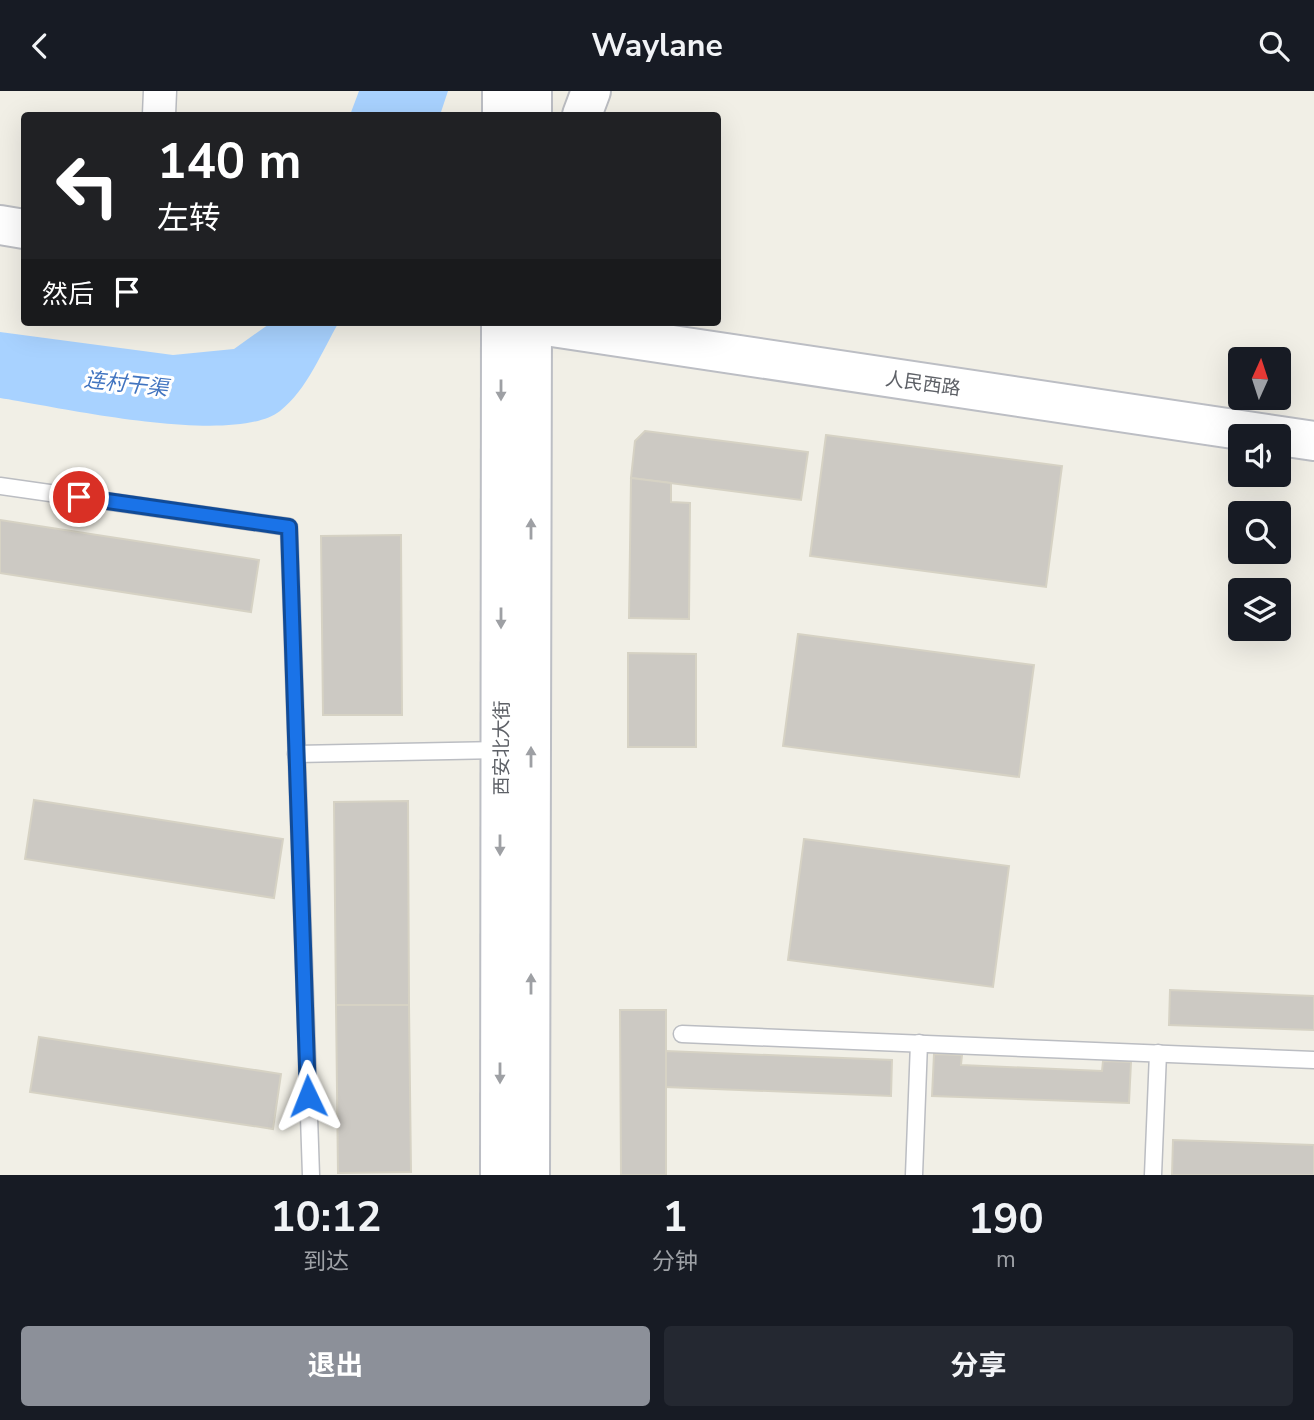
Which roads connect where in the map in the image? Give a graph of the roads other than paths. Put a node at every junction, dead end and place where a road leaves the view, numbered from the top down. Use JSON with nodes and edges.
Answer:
{"nodes":[{"id":1,"x":160,"y":91,"type":"edge"},
{"id":2,"x":502,"y":91,"type":"edge"},
{"id":3,"x":532,"y":91,"type":"edge"},
{"id":4,"x":591,"y":91,"type":"edge"},
{"id":5,"x":159,"y":112,"type":"edge"},
{"id":6,"x":502,"y":112,"type":"edge"},
{"id":7,"x":532,"y":112,"type":"edge"},
{"id":8,"x":583,"y":112,"type":"edge"},
{"id":9,"x":0,"y":225,"type":"edge"},
{"id":10,"x":21,"y":228,"type":"edge"},
{"id":11,"x":522,"y":326,"type":"edge"},
{"id":12,"x":522,"y":326,"type":"edge"},
{"id":13,"x":542,"y":326,"type":"edge"},
{"id":14,"x":1314,"y":441,"type":"edge"},
{"id":15,"x":0,"y":486,"type":"edge"},
{"id":16,"x":501,"y":750,"type":"junction"},
{"id":17,"x":296,"y":754,"type":"junction"},
{"id":18,"x":682,"y":1034,"type":"dead end"},
{"id":19,"x":919,"y":1043,"type":"junction"},
{"id":20,"x":1158,"y":1053,"type":"junction"},
{"id":21,"x":1314,"y":1060,"type":"edge"},
{"id":22,"x":311,"y":1175,"type":"edge"},
{"id":23,"x":500,"y":1175,"type":"edge"},
{"id":24,"x":530,"y":1175,"type":"edge"},
{"id":25,"x":914,"y":1175,"type":"edge"},
{"id":26,"x":1153,"y":1175,"type":"edge"}],
"edges":[{"from":1,"to":5,"type":"street"},
{"from":2,"to":6,"type":"main road"},
{"from":3,"to":7,"type":"main road"},
{"from":4,"to":8,"type":"main road"},
{"from":9,"to":10,"type":"main road"},
{"from":11,"to":16,"type":"main road","name":"西安北大街","one_way":true},
{"from":24,"to":12,"type":"main road","name":"西安北大街","one_way":true},
{"from":13,"to":14,"type":"main road","name":"人民西路"},
{"from":15,"to":17,"type":"lane"},
{"from":16,"to":17,"type":"lane"},
{"from":16,"to":23,"type":"main road","name":"西安北大街","one_way":true},
{"from":17,"to":22,"type":"lane"},
{"from":18,"to":19,"type":"lane"},
{"from":19,"to":20,"type":"lane"},
{"from":19,"to":25,"type":"lane"},
{"from":20,"to":21,"type":"lane"},
{"from":20,"to":26,"type":"lane"}]}
